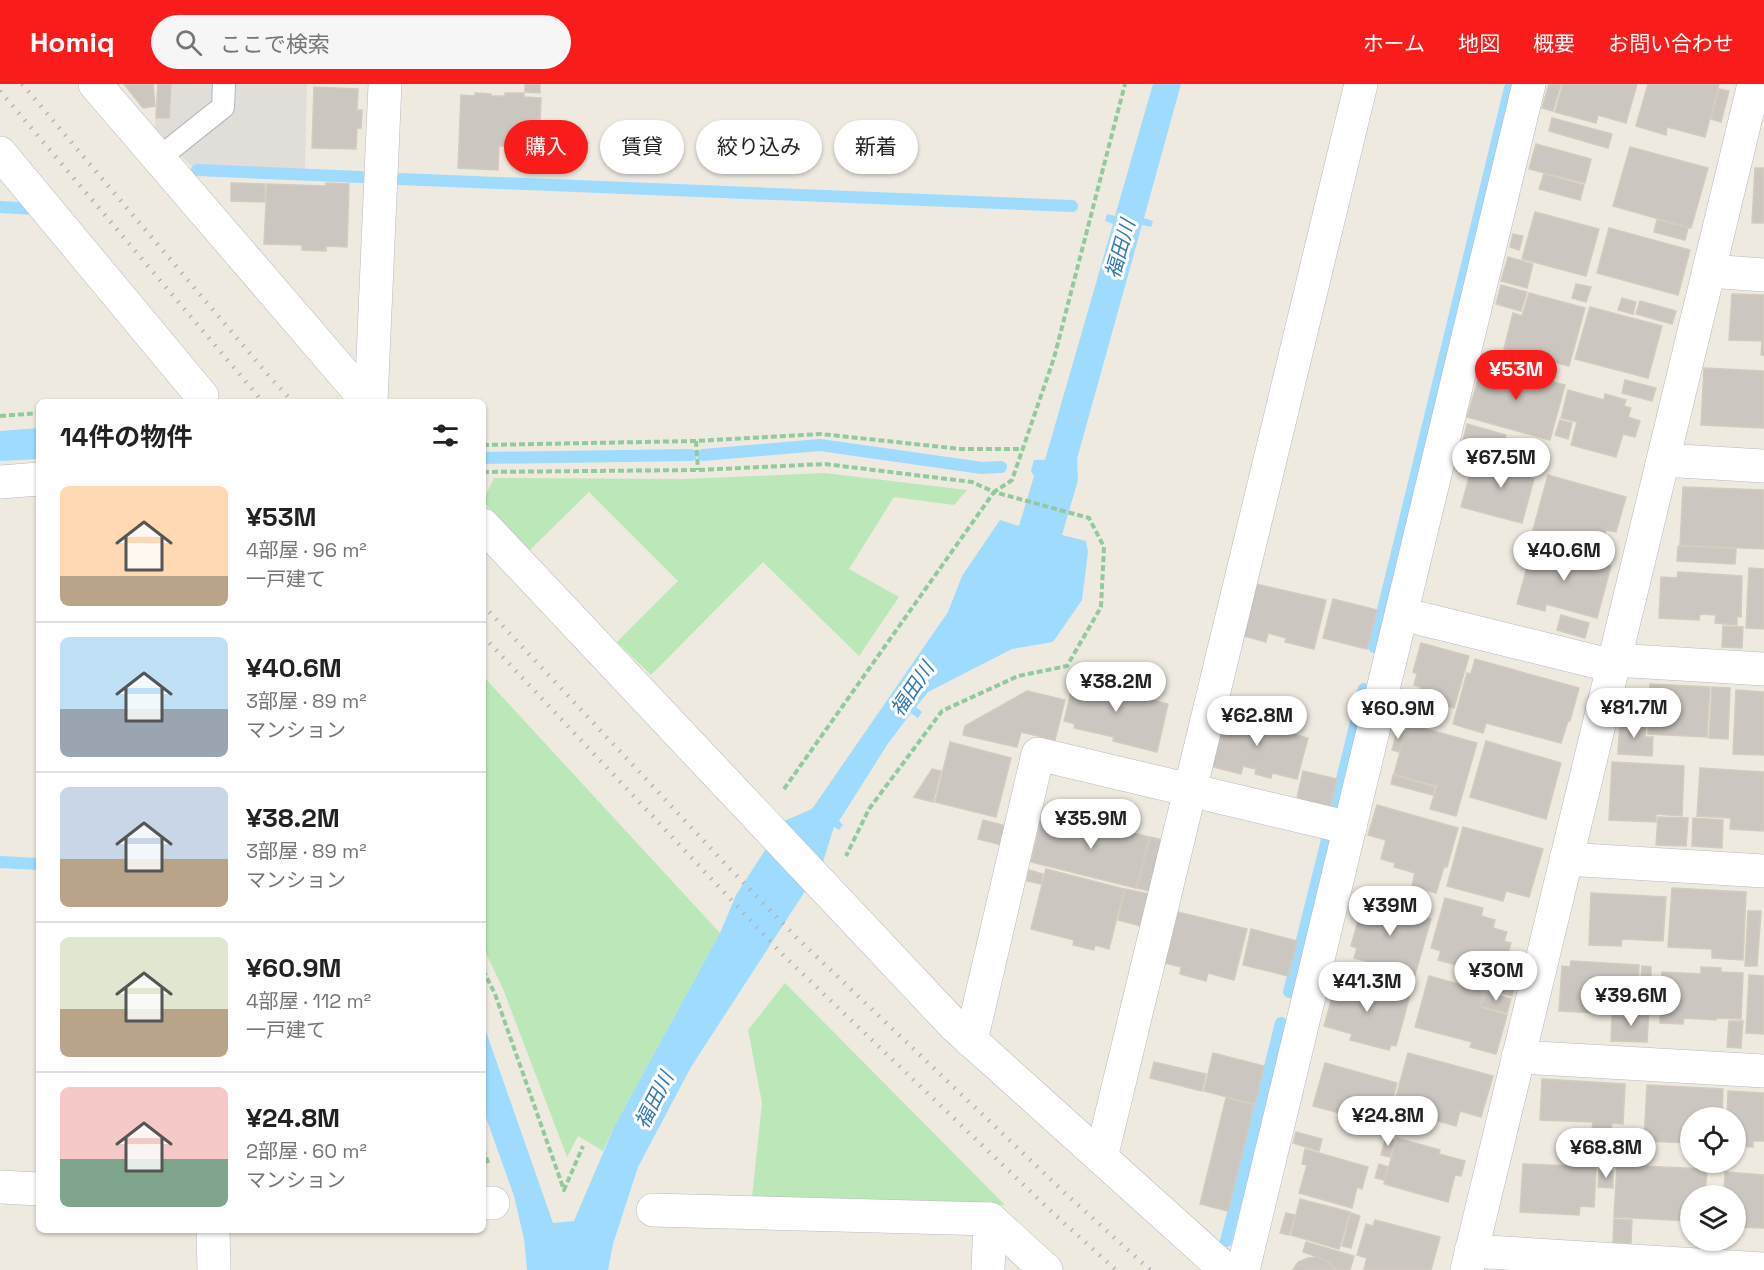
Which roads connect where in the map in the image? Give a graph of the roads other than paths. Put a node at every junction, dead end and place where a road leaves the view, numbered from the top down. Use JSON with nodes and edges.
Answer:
{"nodes":[{"id":1,"x":95,"y":84,"type":"edge"},
{"id":2,"x":224,"y":84,"type":"edge"},
{"id":3,"x":385,"y":84,"type":"edge"},
{"id":4,"x":1361,"y":84,"type":"edge"},
{"id":5,"x":1529,"y":84,"type":"edge"},
{"id":6,"x":1754,"y":84,"type":"edge"},
{"id":7,"x":0,"y":153,"type":"edge"},
{"id":8,"x":159,"y":158,"type":"junction"},
{"id":9,"x":1709,"y":271,"type":"junction"},
{"id":10,"x":1764,"y":275,"type":"edge"},
{"id":11,"x":202,"y":396,"type":"dead end"},
{"id":12,"x":367,"y":399,"type":"edge"},
{"id":13,"x":370,"y":399,"type":"edge"},
{"id":14,"x":1663,"y":460,"type":"junction"},
{"id":15,"x":1764,"y":466,"type":"edge"},
{"id":16,"x":36,"y":479,"type":"edge"},
{"id":17,"x":0,"y":482,"type":"edge"},
{"id":18,"x":486,"y":528,"type":"edge"},
{"id":19,"x":1401,"y":614,"type":"junction"},
{"id":20,"x":1614,"y":663,"type":"junction"},
{"id":21,"x":1764,"y":669,"type":"edge"},
{"id":22,"x":1190,"y":790,"type":"junction"},
{"id":23,"x":1350,"y":828,"type":"junction"},
{"id":24,"x":1566,"y":859,"type":"junction"},
{"id":25,"x":1764,"y":871,"type":"edge"},
{"id":26,"x":971,"y":1041,"type":"junction"},
{"id":27,"x":1518,"y":1057,"type":"junction"},
{"id":28,"x":1764,"y":1071,"type":"edge"},
{"id":29,"x":1101,"y":1158,"type":"junction"},
{"id":30,"x":0,"y":1187,"type":"edge"},
{"id":31,"x":36,"y":1189,"type":"edge"},
{"id":32,"x":653,"y":1210,"type":"dead end"},
{"id":33,"x":990,"y":1219,"type":"junction"},
{"id":34,"x":213,"y":1233,"type":"edge"},
{"id":35,"x":1469,"y":1260,"type":"edge"},
{"id":36,"x":1764,"y":1269,"type":"edge"},
{"id":37,"x":214,"y":1270,"type":"edge"},
{"id":38,"x":988,"y":1270,"type":"edge"},
{"id":39,"x":1046,"y":1270,"type":"edge"},
{"id":40,"x":1226,"y":1270,"type":"edge"},
{"id":41,"x":1243,"y":1270,"type":"edge"}],
"edges":[{"from":1,"to":8,"type":"street"},
{"from":2,"to":8,"type":"lane"},
{"from":3,"to":13,"type":"street"},
{"from":4,"to":22,"type":"street"},
{"from":5,"to":19,"type":"street"},
{"from":6,"to":9,"type":"street"},
{"from":7,"to":11,"type":"street"},
{"from":8,"to":12,"type":"street"},
{"from":9,"to":10,"type":"street"},
{"from":9,"to":14,"type":"street"},
{"from":14,"to":15,"type":"street"},
{"from":14,"to":20,"type":"street"},
{"from":16,"to":17,"type":"street"},
{"from":18,"to":26,"type":"street"},
{"from":19,"to":20,"type":"street"},
{"from":19,"to":23,"type":"street"},
{"from":20,"to":21,"type":"street"},
{"from":20,"to":24,"type":"street"},
{"from":22,"to":23,"type":"street"},
{"from":22,"to":26,"type":"street"},
{"from":22,"to":29,"type":"street"},
{"from":23,"to":41,"type":"street"},
{"from":24,"to":25,"type":"street"},
{"from":24,"to":27,"type":"street"},
{"from":26,"to":29,"type":"street"},
{"from":27,"to":28,"type":"street"},
{"from":27,"to":35,"type":"street"},
{"from":29,"to":40,"type":"street"},
{"from":30,"to":31,"type":"street"},
{"from":32,"to":33,"type":"street"},
{"from":33,"to":38,"type":"street"},
{"from":33,"to":39,"type":"street"},
{"from":34,"to":37,"type":"street"},
{"from":35,"to":36,"type":"street"}]}
